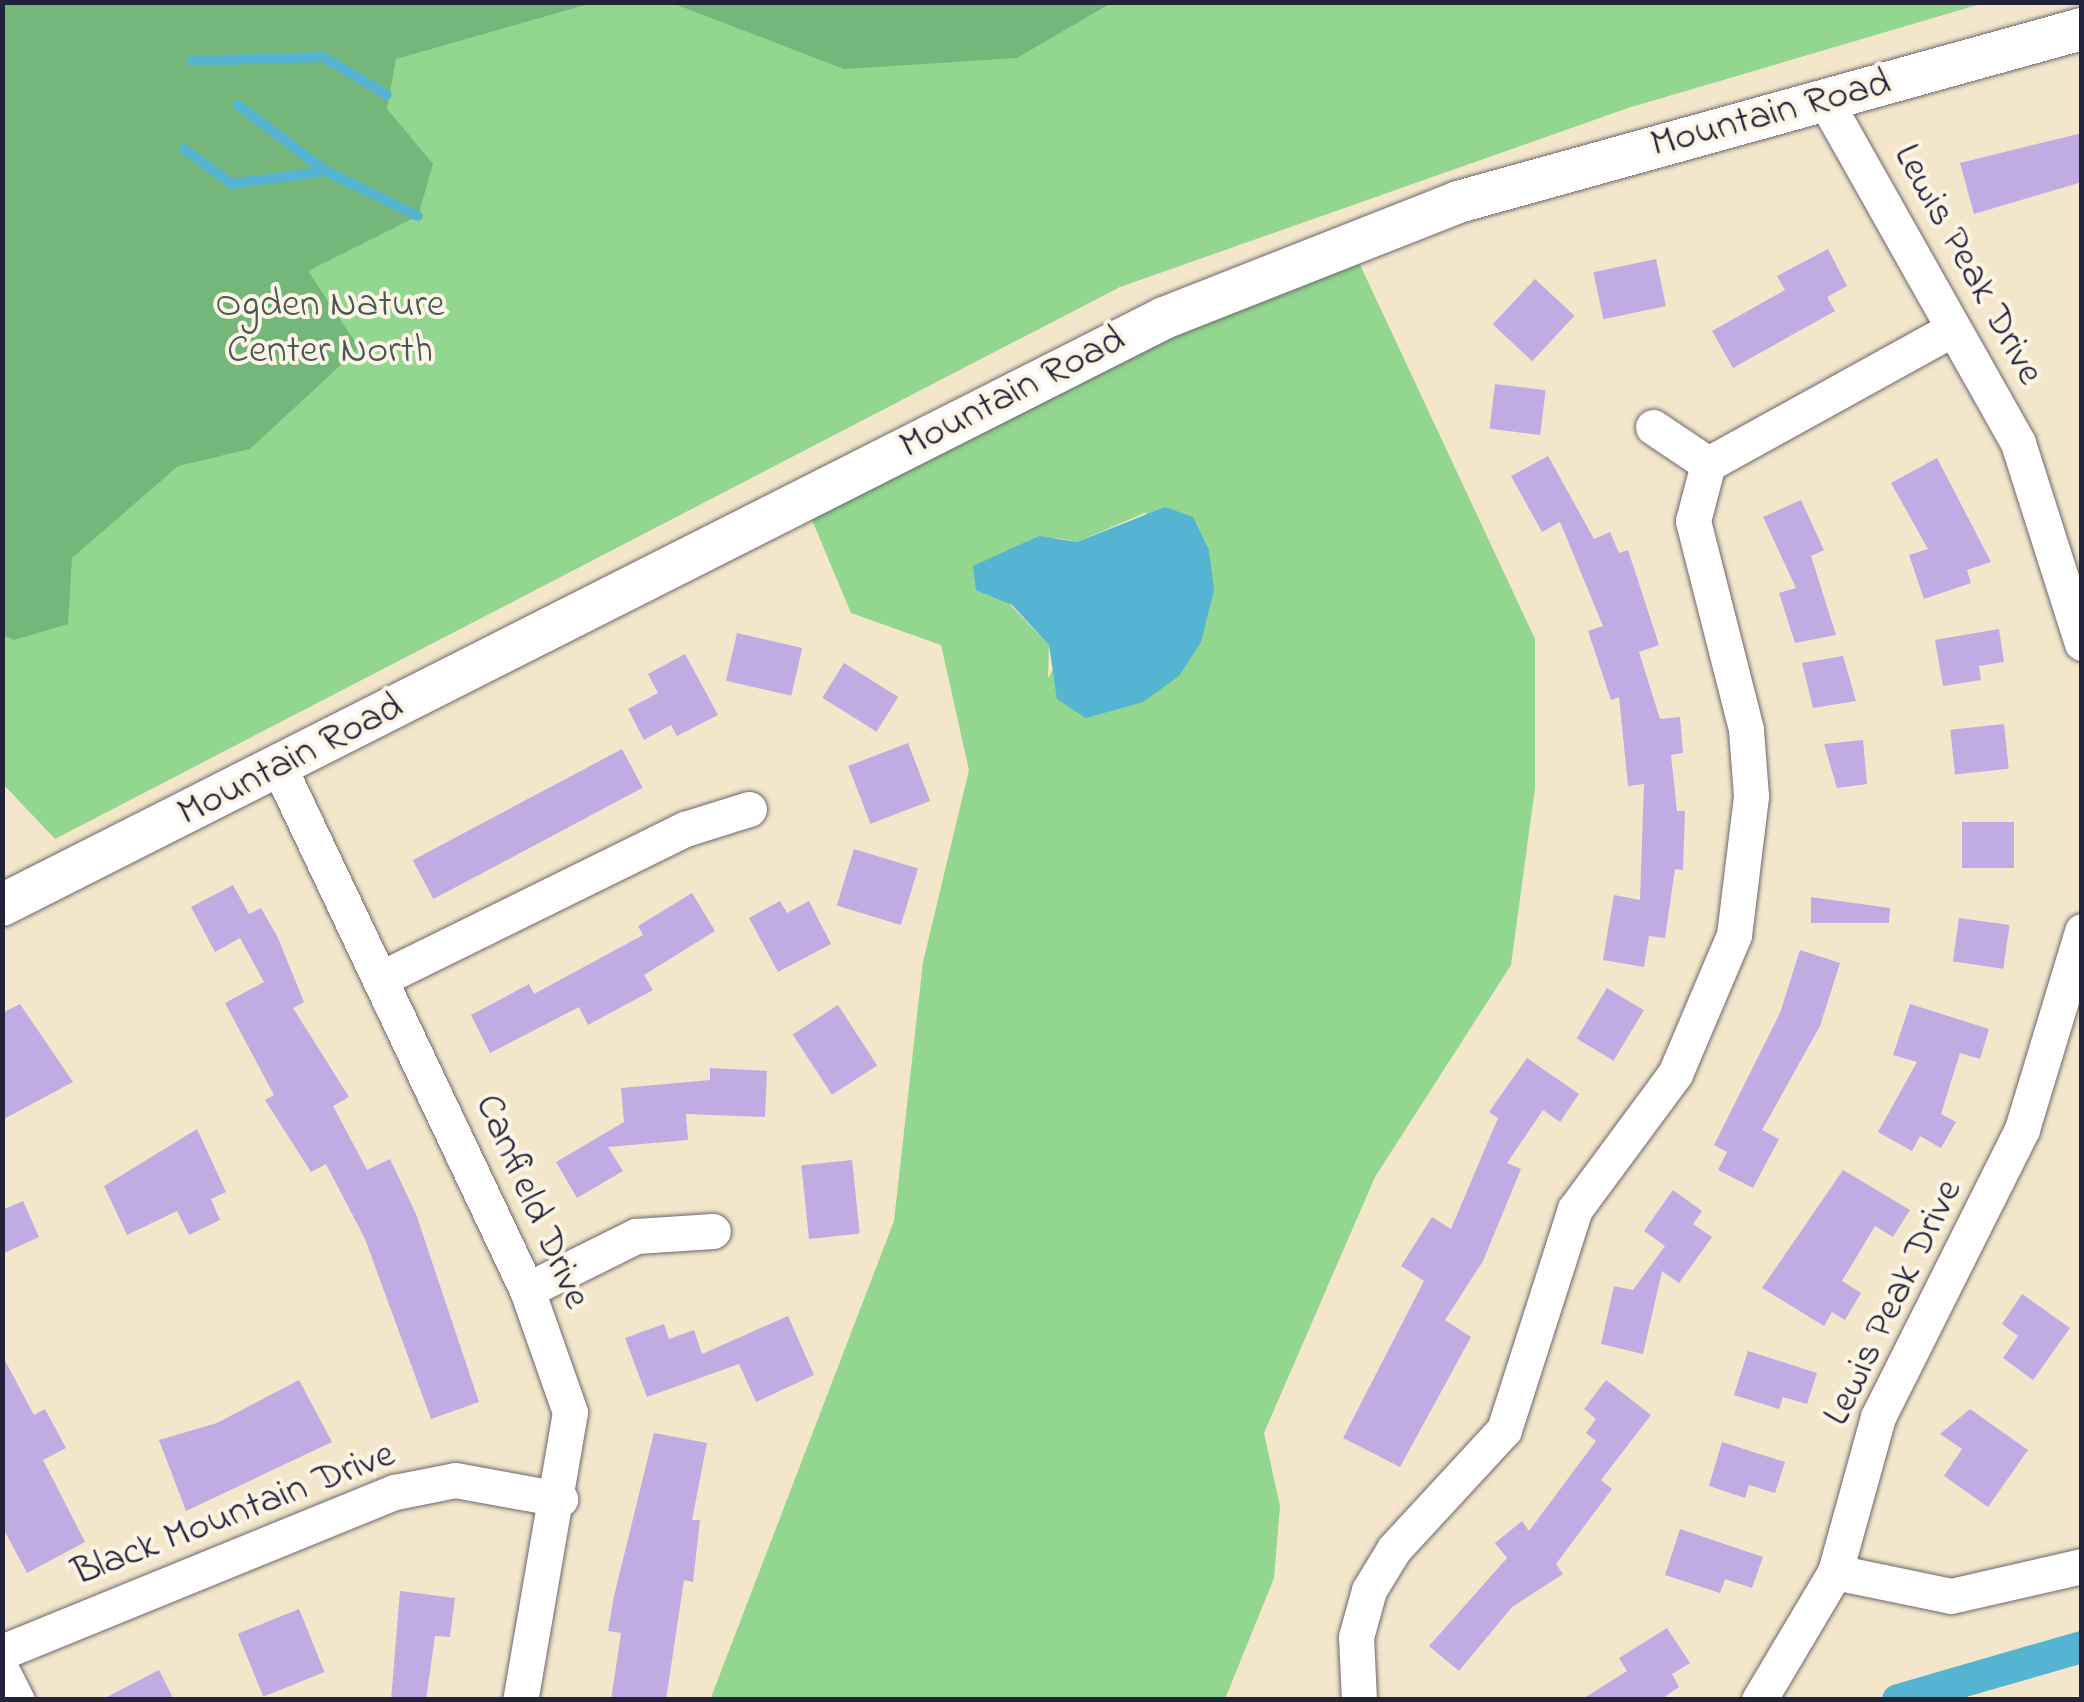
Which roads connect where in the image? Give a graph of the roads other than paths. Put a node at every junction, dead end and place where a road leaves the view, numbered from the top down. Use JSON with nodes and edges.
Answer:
{"nodes":[{"id":1,"x":2082,"y":29,"type":"edge"},
{"id":2,"x":1826,"y":102,"type":"junction"},
{"id":3,"x":1953,"y":329,"type":"junction"},
{"id":4,"x":1652,"y":426,"type":"dead end"},
{"id":5,"x":1708,"y":464,"type":"junction"},
{"id":6,"x":2082,"y":643,"type":"edge"},
{"id":7,"x":279,"y":767,"type":"junction"},
{"id":8,"x":749,"y":809,"type":"dead end"},
{"id":9,"x":2,"y":905,"type":"edge"},
{"id":10,"x":2082,"y":931,"type":"edge"},
{"id":11,"x":382,"y":978,"type":"junction"},
{"id":12,"x":713,"y":1232,"type":"dead end"},
{"id":13,"x":527,"y":1290,"type":"junction"},
{"id":14,"x":560,"y":1500,"type":"junction"},
{"id":15,"x":2082,"y":1566,"type":"edge"},
{"id":16,"x":1835,"y":1572,"type":"junction"},
{"id":17,"x":2,"y":1652,"type":"edge"},
{"id":18,"x":2,"y":1671,"type":"edge"},
{"id":19,"x":16,"y":1700,"type":"edge"},
{"id":20,"x":520,"y":1700,"type":"edge"},
{"id":21,"x":1358,"y":1700,"type":"edge"},
{"id":22,"x":1760,"y":1700,"type":"edge"}],
"edges":[{"from":1,"to":2,"type":"street","name":"Mountain Road"},
{"from":2,"to":3,"type":"street","name":"Lewis Peak Drive"},
{"from":2,"to":7,"type":"street","name":"Mountain Road"},
{"from":3,"to":5,"type":"street"},
{"from":3,"to":6,"type":"street","name":"Lewis Peak Drive"},
{"from":4,"to":5,"type":"street"},
{"from":5,"to":21,"type":"street"},
{"from":7,"to":9,"type":"street","name":"Mountain Road"},
{"from":7,"to":11,"type":"street","name":"Canfield Drive"},
{"from":8,"to":11,"type":"street"},
{"from":10,"to":16,"type":"street","name":"Lewis Peak Drive"},
{"from":11,"to":13,"type":"street","name":"Canfield Drive"},
{"from":12,"to":13,"type":"street"},
{"from":13,"to":14,"type":"street","name":"Canfield Drive"},
{"from":14,"to":17,"type":"street","name":"Black Mountain Drive"},
{"from":14,"to":20,"type":"street","name":"Canfield Drive"},
{"from":15,"to":16,"type":"street"},
{"from":16,"to":22,"type":"street","name":"Lewis Peak Drive"},
{"from":18,"to":19,"type":"street"}]}
